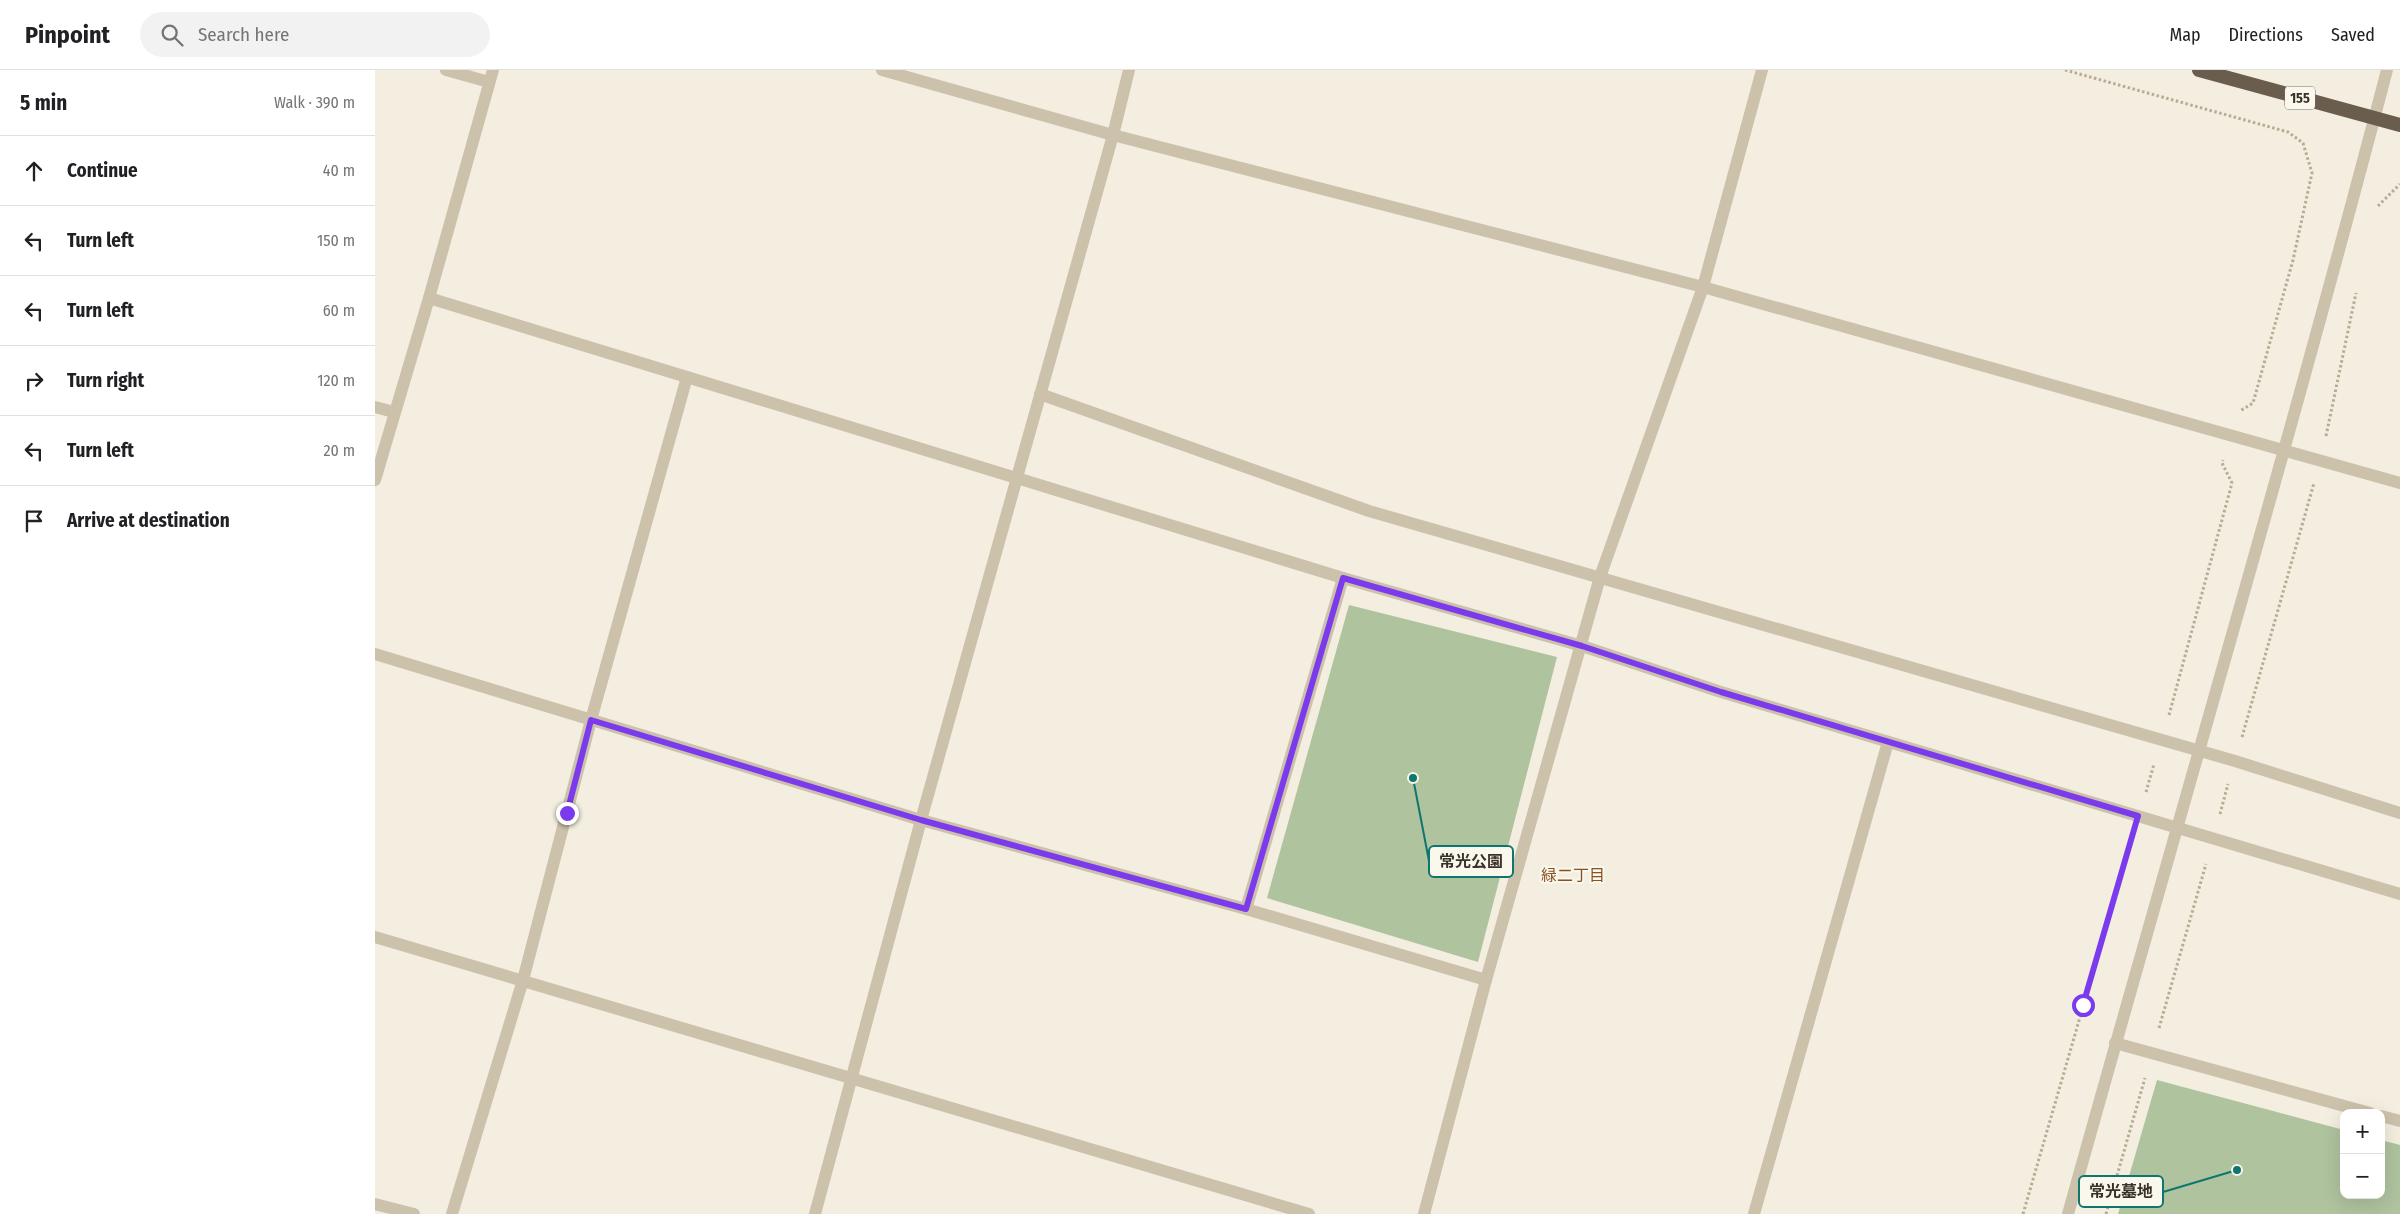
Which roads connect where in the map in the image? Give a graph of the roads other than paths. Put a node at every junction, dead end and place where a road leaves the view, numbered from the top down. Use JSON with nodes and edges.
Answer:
{"nodes":[{"id":1,"x":446,"y":70,"type":"edge"},
{"id":2,"x":882,"y":70,"type":"edge"},
{"id":3,"x":1129,"y":70,"type":"edge"},
{"id":4,"x":1762,"y":70,"type":"edge"},
{"id":5,"x":2199,"y":70,"type":"edge"},
{"id":6,"x":2387,"y":70,"type":"edge"},
{"id":7,"x":491,"y":76,"type":"edge"},
{"id":8,"x":2375,"y":118,"type":"junction"},
{"id":9,"x":2400,"y":125,"type":"edge"},
{"id":10,"x":1113,"y":135,"type":"junction"},
{"id":11,"x":1703,"y":287,"type":"junction"},
{"id":12,"x":429,"y":298,"type":"junction"},
{"id":13,"x":687,"y":376,"type":"junction"},
{"id":14,"x":1041,"y":394,"type":"junction"},
{"id":15,"x":375,"y":407,"type":"edge"},
{"id":16,"x":394,"y":412,"type":"junction"},
{"id":17,"x":2285,"y":450,"type":"junction"},
{"id":18,"x":1017,"y":477,"type":"junction"},
{"id":19,"x":375,"y":480,"type":"edge"},
{"id":20,"x":2400,"y":483,"type":"edge"},
{"id":21,"x":1600,"y":577,"type":"junction"},
{"id":22,"x":1343,"y":578,"type":"junction"},
{"id":23,"x":1582,"y":646,"type":"junction"},
{"id":24,"x":375,"y":654,"type":"edge"},
{"id":25,"x":591,"y":720,"type":"junction"},
{"id":26,"x":1888,"y":742,"type":"junction"},
{"id":27,"x":2199,"y":751,"type":"junction"},
{"id":28,"x":2400,"y":813,"type":"edge"},
{"id":29,"x":921,"y":820,"type":"junction"},
{"id":30,"x":2176,"y":826,"type":"junction"},
{"id":31,"x":2400,"y":894,"type":"edge"},
{"id":32,"x":1246,"y":909,"type":"junction"},
{"id":33,"x":375,"y":937,"type":"edge"},
{"id":34,"x":523,"y":980,"type":"junction"},
{"id":35,"x":1486,"y":980,"type":"junction"},
{"id":36,"x":2115,"y":1043,"type":"junction"},
{"id":37,"x":853,"y":1078,"type":"junction"},
{"id":38,"x":2355,"y":1109,"type":"edge"},
{"id":39,"x":2385,"y":1117,"type":"edge"},
{"id":40,"x":2400,"y":1121,"type":"edge"},
{"id":41,"x":375,"y":1204,"type":"edge"},
{"id":42,"x":414,"y":1214,"type":"edge"},
{"id":43,"x":452,"y":1214,"type":"edge"},
{"id":44,"x":815,"y":1214,"type":"edge"},
{"id":45,"x":1309,"y":1214,"type":"edge"},
{"id":46,"x":1424,"y":1214,"type":"edge"},
{"id":47,"x":1754,"y":1214,"type":"edge"},
{"id":48,"x":2067,"y":1214,"type":"edge"}],
"edges":[{"from":1,"to":7,"type":"street"},
{"from":2,"to":10,"type":"street"},
{"from":3,"to":10,"type":"street"},
{"from":4,"to":11,"type":"street"},
{"from":5,"to":8,"type":"highway","number":"155"},
{"from":6,"to":8,"type":"street"},
{"from":7,"to":12,"type":"street"},
{"from":8,"to":9,"type":"highway","number":"155"},
{"from":8,"to":17,"type":"street"},
{"from":10,"to":11,"type":"street"},
{"from":10,"to":14,"type":"street"},
{"from":11,"to":17,"type":"street"},
{"from":11,"to":21,"type":"street"},
{"from":12,"to":13,"type":"street"},
{"from":12,"to":16,"type":"street"},
{"from":13,"to":18,"type":"street"},
{"from":13,"to":25,"type":"street"},
{"from":14,"to":18,"type":"street"},
{"from":14,"to":21,"type":"street"},
{"from":15,"to":16,"type":"street"},
{"from":16,"to":19,"type":"street"},
{"from":17,"to":20,"type":"street"},
{"from":17,"to":27,"type":"street"},
{"from":18,"to":22,"type":"street"},
{"from":18,"to":29,"type":"street"},
{"from":21,"to":23,"type":"street"},
{"from":21,"to":27,"type":"street"},
{"from":22,"to":23,"type":"street"},
{"from":22,"to":32,"type":"street"},
{"from":23,"to":26,"type":"street"},
{"from":23,"to":35,"type":"street"},
{"from":24,"to":25,"type":"street"},
{"from":25,"to":29,"type":"street"},
{"from":25,"to":34,"type":"street"},
{"from":26,"to":30,"type":"street"},
{"from":26,"to":47,"type":"street"},
{"from":27,"to":28,"type":"street"},
{"from":27,"to":30,"type":"street"},
{"from":29,"to":32,"type":"street"},
{"from":29,"to":37,"type":"street"},
{"from":30,"to":31,"type":"street"},
{"from":30,"to":36,"type":"street"},
{"from":32,"to":35,"type":"street"},
{"from":33,"to":34,"type":"street"},
{"from":34,"to":37,"type":"street"},
{"from":34,"to":43,"type":"street"},
{"from":35,"to":46,"type":"street"},
{"from":36,"to":38,"type":"street"},
{"from":36,"to":48,"type":"street"},
{"from":37,"to":44,"type":"street"},
{"from":37,"to":45,"type":"street"},
{"from":39,"to":40,"type":"street"},
{"from":41,"to":42,"type":"street"}]}
